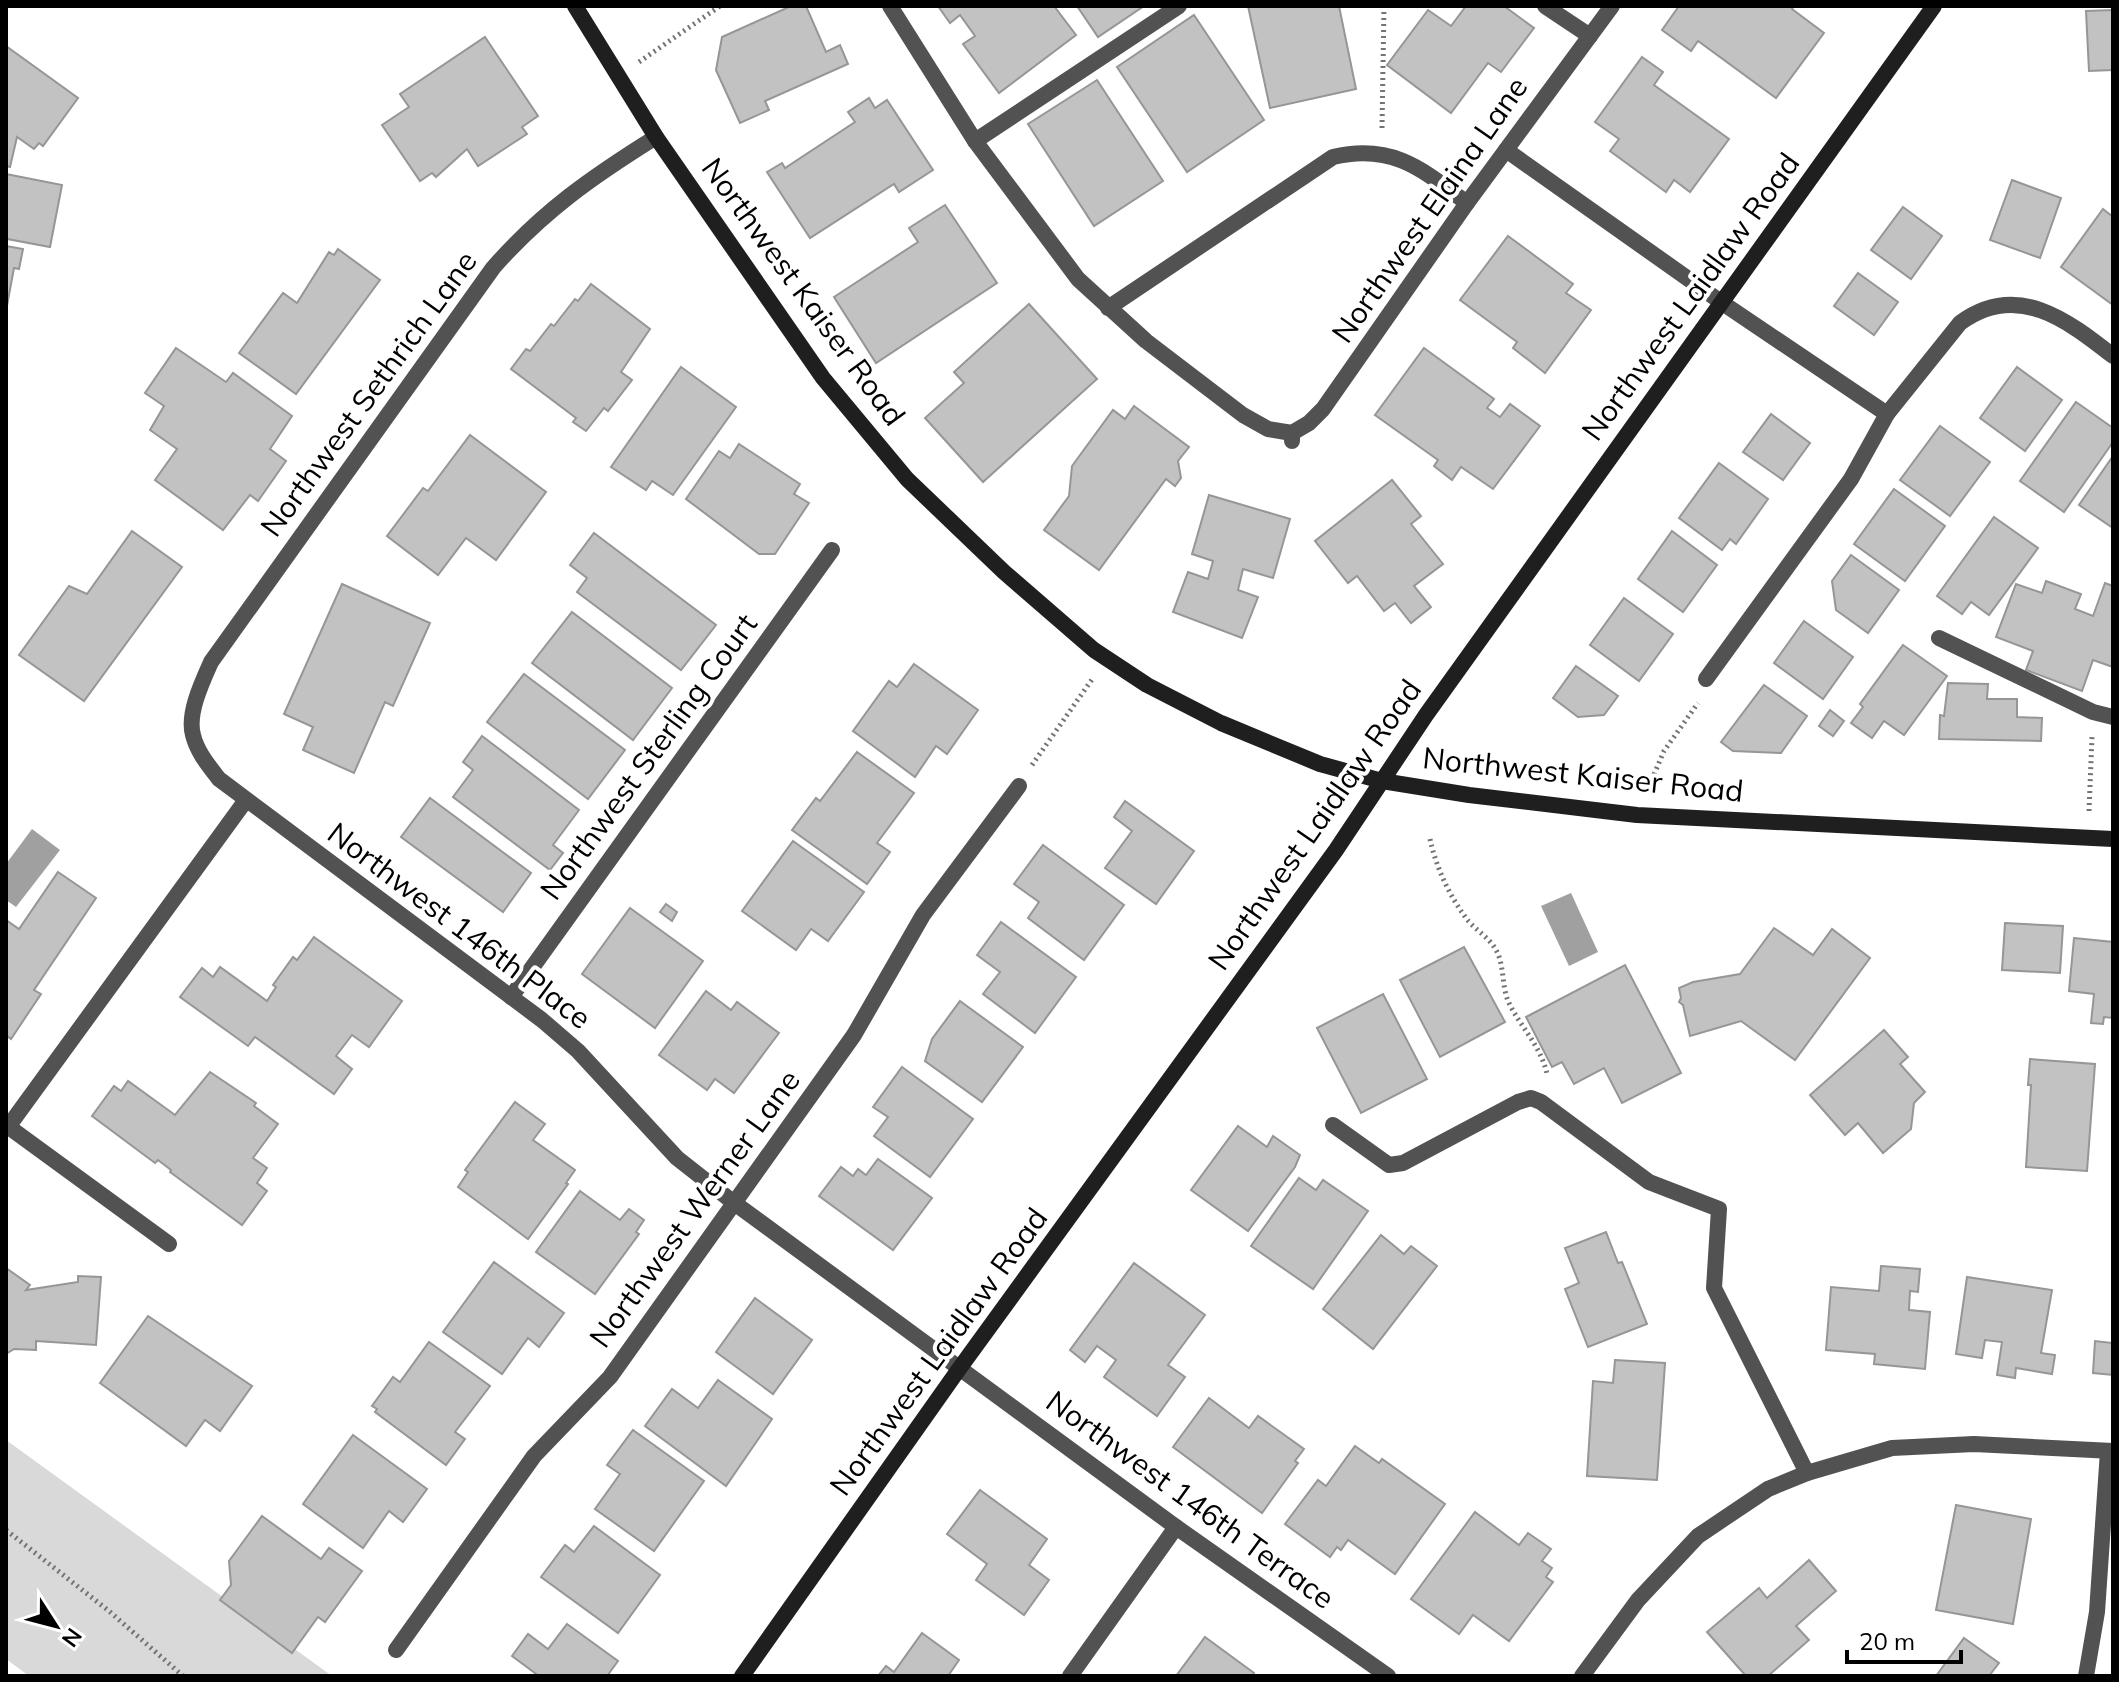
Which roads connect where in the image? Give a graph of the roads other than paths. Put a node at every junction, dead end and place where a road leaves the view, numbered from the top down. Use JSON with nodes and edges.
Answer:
{"nodes":[{"id":1,"x":575,"y":6,"type":"edge"},
{"id":2,"x":890,"y":6,"type":"edge"},
{"id":3,"x":1179,"y":6,"type":"edge"},
{"id":4,"x":1545,"y":6,"type":"edge"},
{"id":5,"x":1612,"y":6,"type":"edge"},
{"id":6,"x":1934,"y":6,"type":"edge"},
{"id":7,"x":1590,"y":36,"type":"junction"},
{"id":8,"x":656,"y":137,"type":"junction"},
{"id":9,"x":975,"y":141,"type":"junction"},
{"id":10,"x":1506,"y":150,"type":"junction"},
{"id":11,"x":1467,"y":203,"type":"junction"},
{"id":12,"x":1721,"y":302,"type":"junction"},
{"id":13,"x":1108,"y":308,"type":"junction"},
{"id":14,"x":2113,"y":356,"type":"edge"},
{"id":15,"x":1887,"y":414,"type":"junction"},
{"id":16,"x":832,"y":550,"type":"dead end"},
{"id":17,"x":1939,"y":638,"type":"dead end"},
{"id":18,"x":1706,"y":679,"type":"road end"},
{"id":19,"x":2113,"y":717,"type":"edge"},
{"id":20,"x":192,"y":734,"type":"joint"},
{"id":21,"x":1382,"y":781,"type":"junction"},
{"id":22,"x":1019,"y":786,"type":"road end"},
{"id":23,"x":246,"y":800,"type":"junction"},
{"id":24,"x":2113,"y":839,"type":"edge"},
{"id":25,"x":511,"y":997,"type":"junction"},
{"id":26,"x":1333,"y":1125,"type":"dead end"},
{"id":27,"x":7,"y":1126,"type":"edge"},
{"id":28,"x":733,"y":1202,"type":"junction"},
{"id":29,"x":169,"y":1244,"type":"dead end"},
{"id":30,"x":959,"y":1369,"type":"junction"},
{"id":31,"x":2110,"y":1451,"type":"edge"},
{"id":32,"x":1807,"y":1473,"type":"junction"},
{"id":33,"x":1176,"y":1527,"type":"junction"},
{"id":34,"x":396,"y":1650,"type":"dead end"},
{"id":35,"x":742,"y":1676,"type":"edge"},
{"id":36,"x":1070,"y":1676,"type":"edge"},
{"id":37,"x":1388,"y":1676,"type":"edge"},
{"id":38,"x":1582,"y":1676,"type":"edge"},
{"id":39,"x":2086,"y":1676,"type":"edge"}],
"edges":[{"from":1,"to":8,"type":"main road","name":"Northwest Kaiser Road"},
{"from":2,"to":9,"type":"street"},
{"from":3,"to":9,"type":"street"},
{"from":4,"to":7,"type":"street"},
{"from":5,"to":7,"type":"street","name":"Northwest Elaina Lane"},
{"from":6,"to":12,"type":"main road","name":"Northwest Laidlaw Road"},
{"from":7,"to":10,"type":"street","name":"Northwest Elaina Lane"},
{"from":8,"to":20,"type":"street","name":"Northwest Sethrich Lane"},
{"from":8,"to":21,"type":"main road","name":"Northwest Kaiser Road"},
{"from":9,"to":13,"type":"street"},
{"from":10,"to":11,"type":"street","name":"Northwest Elaina Lane"},
{"from":10,"to":12,"type":"street"},
{"from":11,"to":13,"type":"street"},
{"from":11,"to":13,"type":"street","name":"Northwest Elaina Lane"},
{"from":12,"to":15,"type":"street"},
{"from":12,"to":21,"type":"main road","name":"Northwest Laidlaw Road"},
{"from":14,"to":15,"type":"street"},
{"from":15,"to":18,"type":"street"},
{"from":16,"to":25,"type":"street","name":"Northwest Sterling Court"},
{"from":17,"to":19,"type":"street"},
{"from":20,"to":23,"type":"street","name":"Northwest 146th Place"},
{"from":21,"to":24,"type":"main road","name":"Northwest Kaiser Road"},
{"from":21,"to":30,"type":"main road","name":"Northwest Laidlaw Road"},
{"from":22,"to":28,"type":"street","name":"Northwest Werner Lane"},
{"from":23,"to":25,"type":"street","name":"Northwest 146th Place"},
{"from":23,"to":27,"type":"street"},
{"from":25,"to":28,"type":"street","name":"Northwest 146th Place"},
{"from":26,"to":32,"type":"street"},
{"from":27,"to":29,"type":"street"},
{"from":28,"to":30,"type":"street","name":"Northwest 146th Place"},
{"from":28,"to":34,"type":"street","name":"Northwest Werner Lane"},
{"from":30,"to":33,"type":"street","name":"Northwest 146th Terrace"},
{"from":30,"to":35,"type":"main road","name":"Northwest Laidlaw Road"},
{"from":31,"to":32,"type":"street"},
{"from":31,"to":39,"type":"street"},
{"from":32,"to":38,"type":"street"},
{"from":33,"to":36,"type":"street"},
{"from":33,"to":37,"type":"street","name":"Northwest 146th Terrace"}]}
